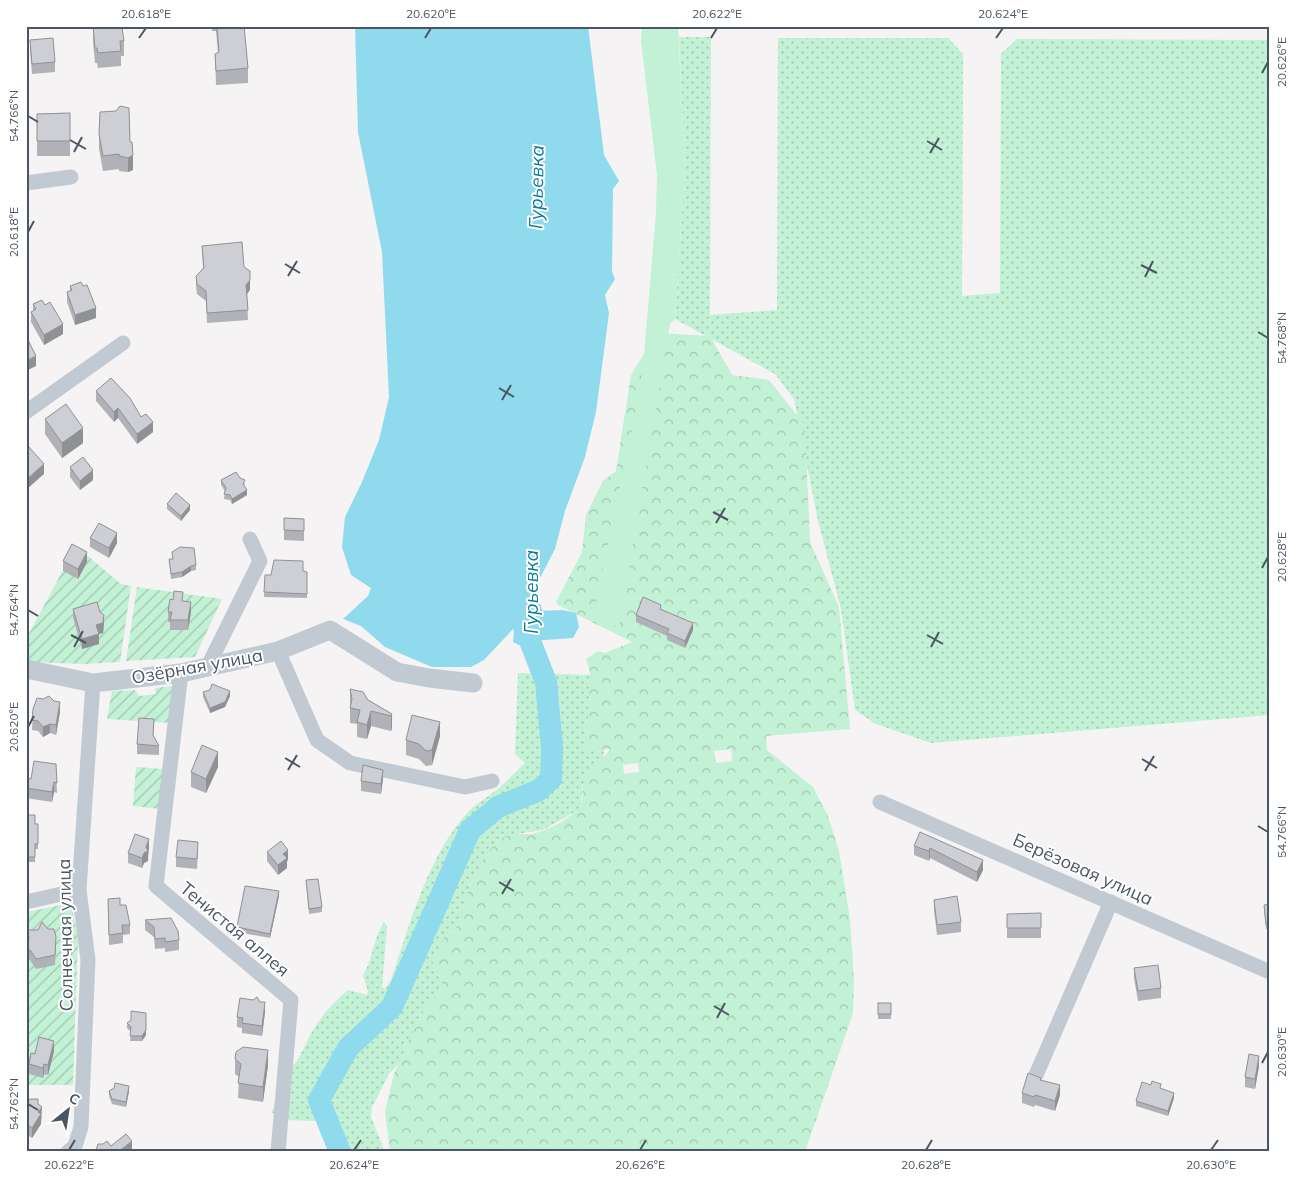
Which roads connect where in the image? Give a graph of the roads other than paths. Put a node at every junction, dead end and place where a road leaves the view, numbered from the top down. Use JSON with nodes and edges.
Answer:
{"nodes":[{"id":1,"x":71,"y":177,"type":"dead end"},
{"id":2,"x":26,"y":183,"type":"edge"},
{"id":3,"x":123,"y":343,"type":"dead end"},
{"id":4,"x":26,"y":412,"type":"edge"},
{"id":5,"x":250,"y":539,"type":"dead end"},
{"id":6,"x":278,"y":651,"type":"junction"},
{"id":7,"x":208,"y":668,"type":"junction"},
{"id":8,"x":26,"y":669,"type":"edge"},
{"id":9,"x":181,"y":673,"type":"junction"},
{"id":10,"x":92,"y":683,"type":"junction"},
{"id":11,"x":473,"y":684,"type":"dead end"},
{"id":12,"x":492,"y":781,"type":"dead end"},
{"id":13,"x":880,"y":802,"type":"dead end"},
{"id":14,"x":79,"y":890,"type":"junction"},
{"id":15,"x":26,"y":902,"type":"edge"},
{"id":16,"x":1111,"y":902,"type":"junction"},
{"id":17,"x":1270,"y":972,"type":"edge"},
{"id":18,"x":1036,"y":1075,"type":"edge"},
{"id":19,"x":68,"y":1152,"type":"edge"},
{"id":20,"x":278,"y":1152,"type":"edge"}],
"edges":[{"from":1,"to":2,"type":"street"},
{"from":3,"to":4,"type":"street"},
{"from":5,"to":7,"type":"street"},
{"from":6,"to":7,"type":"street","name":"Озёрная улица"},
{"from":6,"to":11,"type":"street","name":"Озёрная улица"},
{"from":6,"to":12,"type":"street"},
{"from":7,"to":9,"type":"street","name":"Озёрная улица"},
{"from":8,"to":10,"type":"street","name":"Озёрная улица"},
{"from":9,"to":10,"type":"street","name":"Озёрная улица"},
{"from":9,"to":20,"type":"street","name":"Тенистая аллея"},
{"from":10,"to":14,"type":"street","name":"Солнечная улица"},
{"from":13,"to":16,"type":"street","name":"Берёзовая улица"},
{"from":14,"to":15,"type":"street"},
{"from":14,"to":19,"type":"street","name":"Солнечная улица"},
{"from":16,"to":17,"type":"street","name":"Берёзовая улица"},
{"from":16,"to":18,"type":"street"}]}
